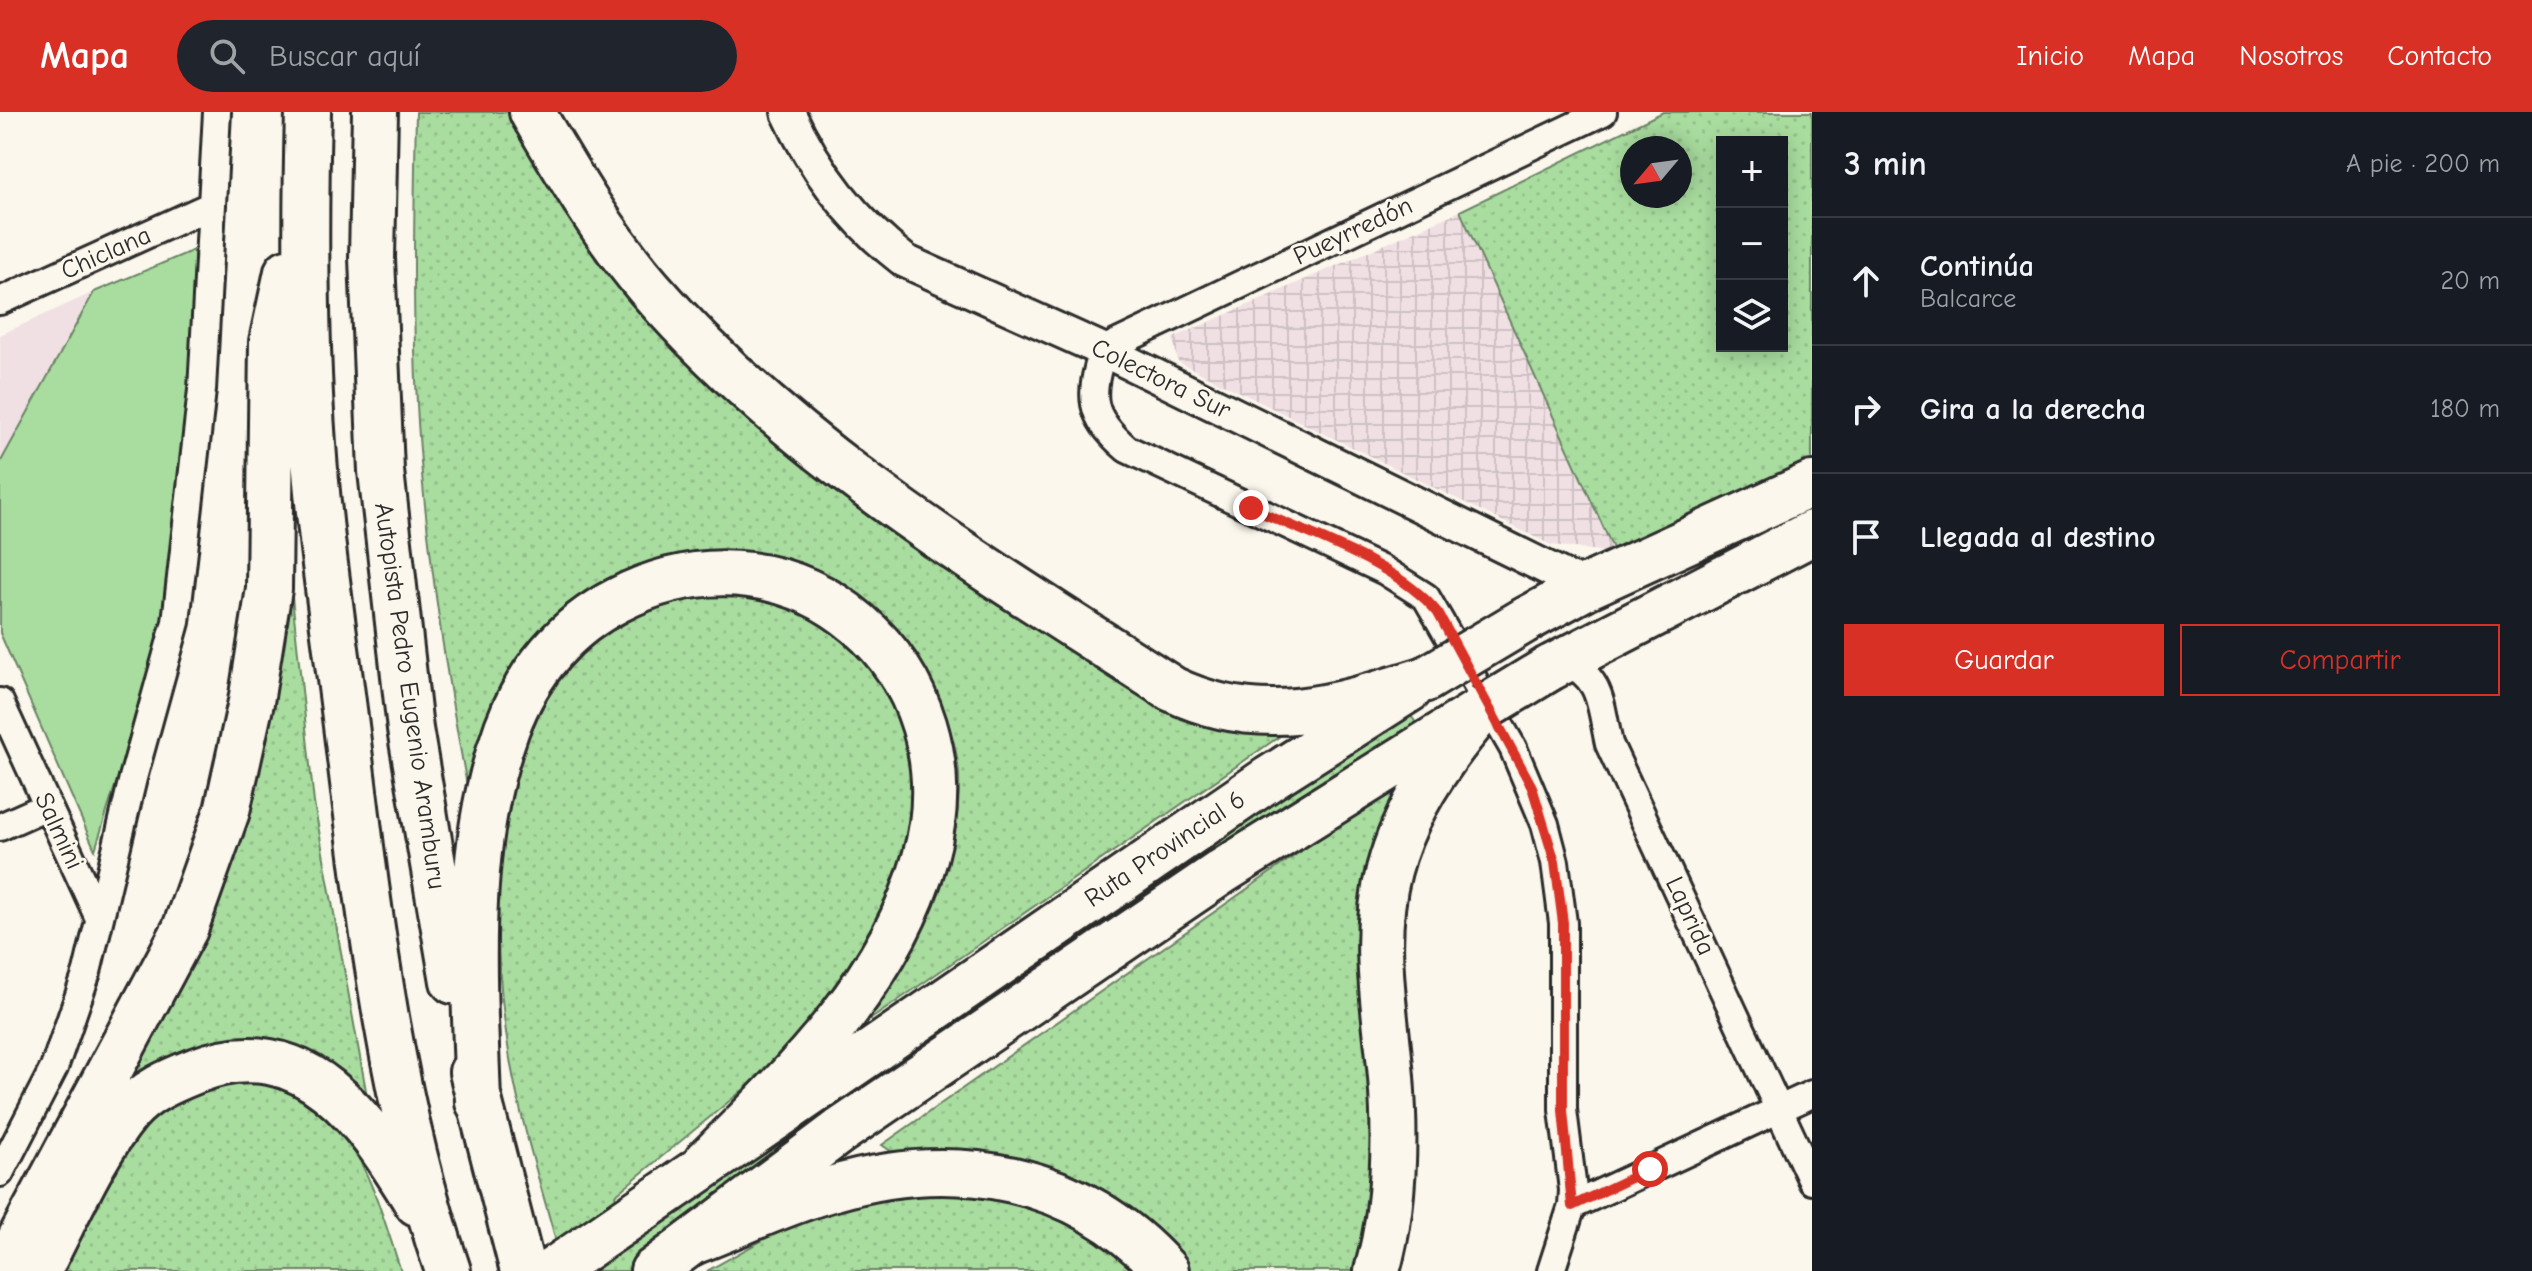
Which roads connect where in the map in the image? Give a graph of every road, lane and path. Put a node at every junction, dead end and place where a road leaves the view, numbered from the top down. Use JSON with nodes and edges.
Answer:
{"nodes":[{"id":1,"x":217,"y":112,"type":"edge"},
{"id":2,"x":308,"y":112,"type":"edge"},
{"id":3,"x":375,"y":112,"type":"edge"},
{"id":4,"x":532,"y":112,"type":"edge"},
{"id":5,"x":788,"y":112,"type":"edge"},
{"id":6,"x":1603,"y":112,"type":"edge"},
{"id":7,"x":306,"y":180,"type":"junction"},
{"id":8,"x":212,"y":205,"type":"junction"},
{"id":9,"x":0,"y":301,"type":"edge"},
{"id":10,"x":1103,"y":350,"type":"junction"},
{"id":11,"x":1812,"y":484,"type":"edge"},
{"id":12,"x":1812,"y":533,"type":"edge"},
{"id":13,"x":1586,"y":587,"type":"junction"},
{"id":14,"x":1556,"y":664,"type":"junction"},
{"id":15,"x":1406,"y":688,"type":"junction"},
{"id":16,"x":0,"y":702,"type":"edge"},
{"id":17,"x":1434,"y":753,"type":"junction"},
{"id":18,"x":47,"y":806,"type":"junction"},
{"id":19,"x":0,"y":827,"type":"edge"},
{"id":20,"x":98,"y":916,"type":"junction"},
{"id":21,"x":1812,"y":1094,"type":"edge"},
{"id":22,"x":478,"y":1102,"type":"junction"},
{"id":23,"x":1781,"y":1108,"type":"junction"},
{"id":24,"x":707,"y":1161,"type":"junction"},
{"id":25,"x":0,"y":1173,"type":"edge"},
{"id":26,"x":1812,"y":1181,"type":"edge"},
{"id":27,"x":1572,"y":1206,"type":"junction"},
{"id":28,"x":695,"y":1241,"type":"junction"},
{"id":29,"x":441,"y":1252,"type":"edge"},
{"id":30,"x":3,"y":1271,"type":"edge"},
{"id":31,"x":38,"y":1271,"type":"edge"},
{"id":32,"x":523,"y":1271,"type":"edge"},
{"id":33,"x":552,"y":1271,"type":"edge"},
{"id":34,"x":653,"y":1271,"type":"edge"},
{"id":35,"x":1166,"y":1271,"type":"edge"},
{"id":36,"x":1377,"y":1271,"type":"edge"},
{"id":37,"x":1551,"y":1271,"type":"edge"}],
"edges":[{"from":1,"to":8,"type":"street"},
{"from":2,"to":7,"type":"highway"},
{"from":3,"to":22,"type":"highway","name":"Autopista Pedro Eugenio Aramburu"},
{"from":4,"to":15,"type":"highway"},
{"from":5,"to":10,"type":"street","name":"Colectora Sur"},
{"from":6,"to":10,"type":"street","name":"Pueyrredón"},
{"from":7,"to":29,"type":"highway"},
{"from":7,"to":30,"type":"highway"},
{"from":8,"to":9,"type":"street","name":"Chiclana"},
{"from":8,"to":20,"type":"street"},
{"from":10,"to":13,"type":"street","name":"Colectora Sur"},
{"from":10,"to":27,"type":"street"},
{"from":11,"to":13,"type":"highway","name":"Ruta Provincial 6"},
{"from":12,"to":14,"type":"highway"},
{"from":13,"to":15,"type":"highway","name":"Ruta Provincial 6","bridge":true},
{"from":14,"to":17,"type":"highway","bridge":true},
{"from":14,"to":23,"type":"street","name":"Laprida"},
{"from":15,"to":24,"type":"highway","name":"Ruta Provincial 6"},
{"from":16,"to":18,"type":"street","name":"Salmini"},
{"from":17,"to":28,"type":"highway","name":"Ruta Provincial 6"},
{"from":17,"to":36,"type":"highway"},
{"from":18,"to":19,"type":"street"},
{"from":18,"to":20,"type":"street","name":"Salmini"},
{"from":20,"to":25,"type":"street"},
{"from":21,"to":23,"type":"street"},
{"from":22,"to":24,"type":"highway"},
{"from":22,"to":32,"type":"highway","name":"Autopista Pedro Eugenio Aramburu"},
{"from":23,"to":26,"type":"street","name":"Laprida"},
{"from":23,"to":27,"type":"street"},
{"from":24,"to":33,"type":"highway","name":"Ruta Provincial 6"},
{"from":27,"to":37,"type":"street"},
{"from":28,"to":34,"type":"highway","name":"Ruta Provincial 6"},
{"from":28,"to":35,"type":"highway"},
{"from":29,"to":31,"type":"highway"}]}
